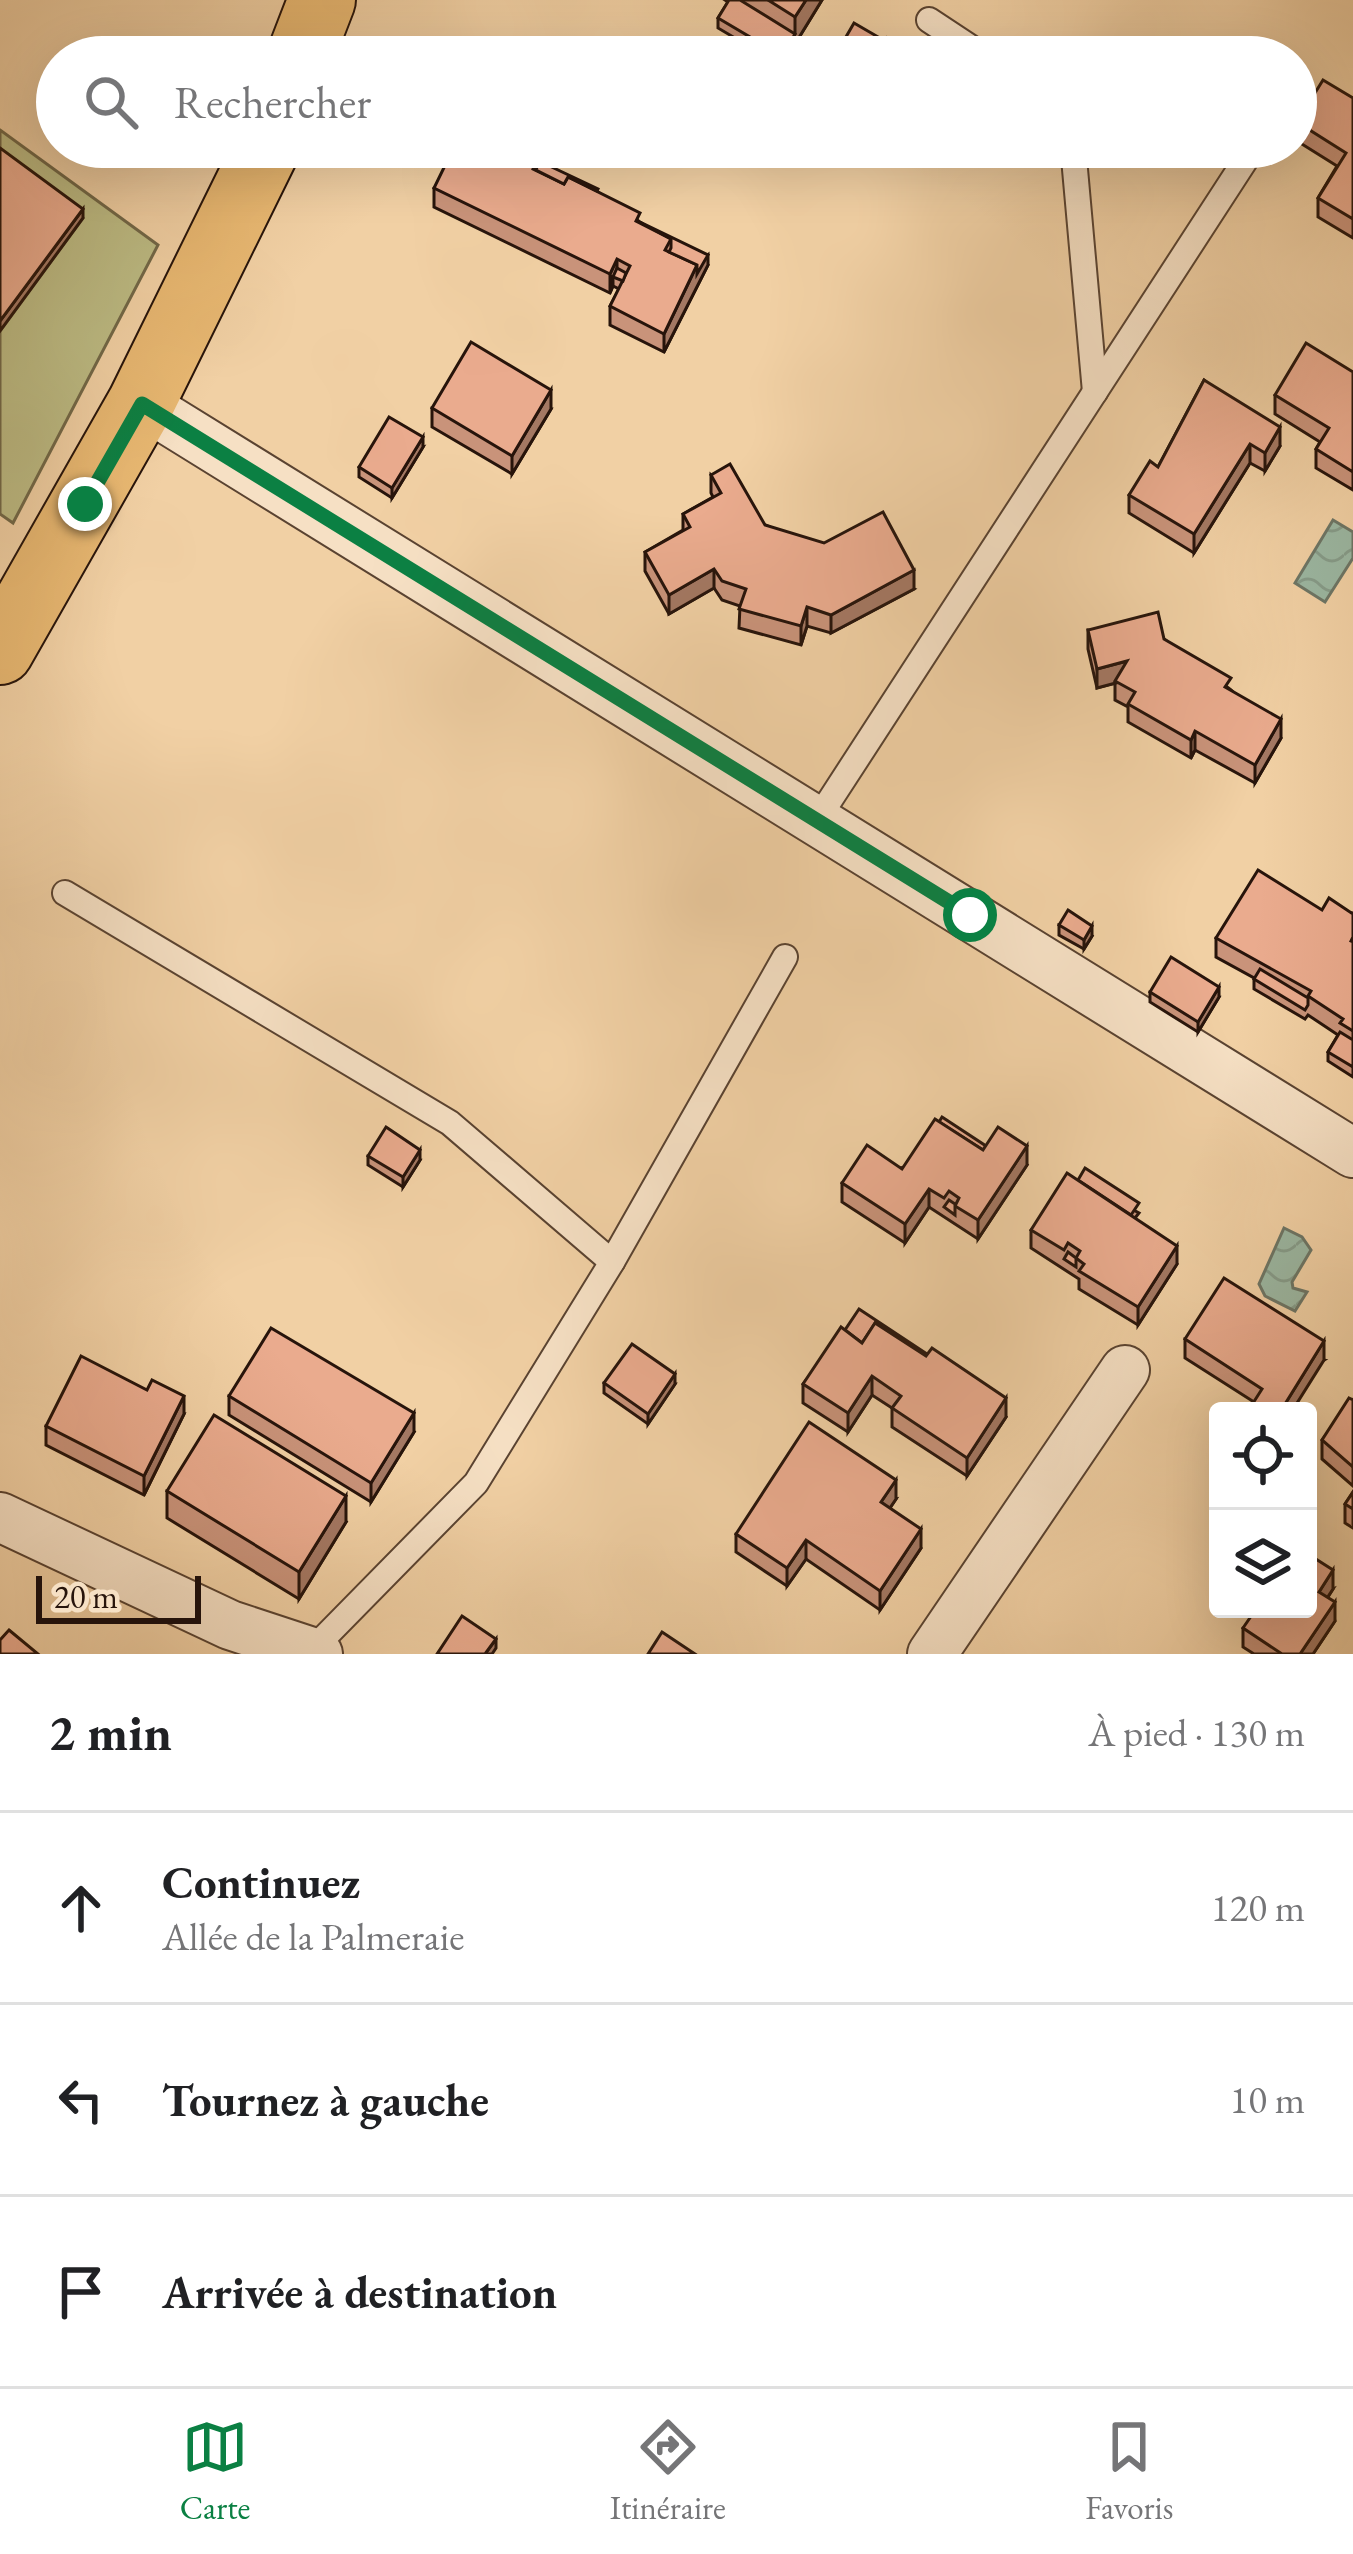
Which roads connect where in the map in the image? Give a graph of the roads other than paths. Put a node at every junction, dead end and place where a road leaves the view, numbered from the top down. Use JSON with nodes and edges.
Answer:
{"nodes":[{"id":1,"x":322,"y":0,"type":"edge"},
{"id":2,"x":929,"y":20,"type":"dead end"},
{"id":3,"x":308,"y":36,"type":"edge"},
{"id":4,"x":953,"y":36,"type":"edge"},
{"id":5,"x":257,"y":168,"type":"edge"},
{"id":6,"x":1075,"y":168,"type":"edge"},
{"id":7,"x":1240,"y":168,"type":"edge"},
{"id":8,"x":1095,"y":392,"type":"junction"},
{"id":9,"x":142,"y":404,"type":"junction"},
{"id":10,"x":0,"y":651,"type":"edge"},
{"id":11,"x":817,"y":820,"type":"junction"},
{"id":12,"x":65,"y":893,"type":"dead end"},
{"id":13,"x":785,"y":957,"type":"dead end"},
{"id":14,"x":1353,"y":1153,"type":"edge"},
{"id":15,"x":612,"y":1262,"type":"junction"},
{"id":16,"x":1125,"y":1370,"type":"dead end"},
{"id":17,"x":0,"y":1517,"type":"edge"},
{"id":18,"x":315,"y":1652,"type":"edge"},
{"id":19,"x":932,"y":1654,"type":"edge"}],
"edges":[{"from":1,"to":3,"type":"main road"},
{"from":2,"to":4,"type":"lane"},
{"from":5,"to":9,"type":"main road"},
{"from":6,"to":8,"type":"lane"},
{"from":7,"to":8,"type":"lane"},
{"from":8,"to":11,"type":"lane"},
{"from":9,"to":10,"type":"main road"},
{"from":9,"to":11,"type":"street"},
{"from":11,"to":14,"type":"street"},
{"from":12,"to":15,"type":"lane"},
{"from":13,"to":15,"type":"lane"},
{"from":15,"to":18,"type":"lane"},
{"from":16,"to":19,"type":"street"},
{"from":17,"to":18,"type":"street"}]}
